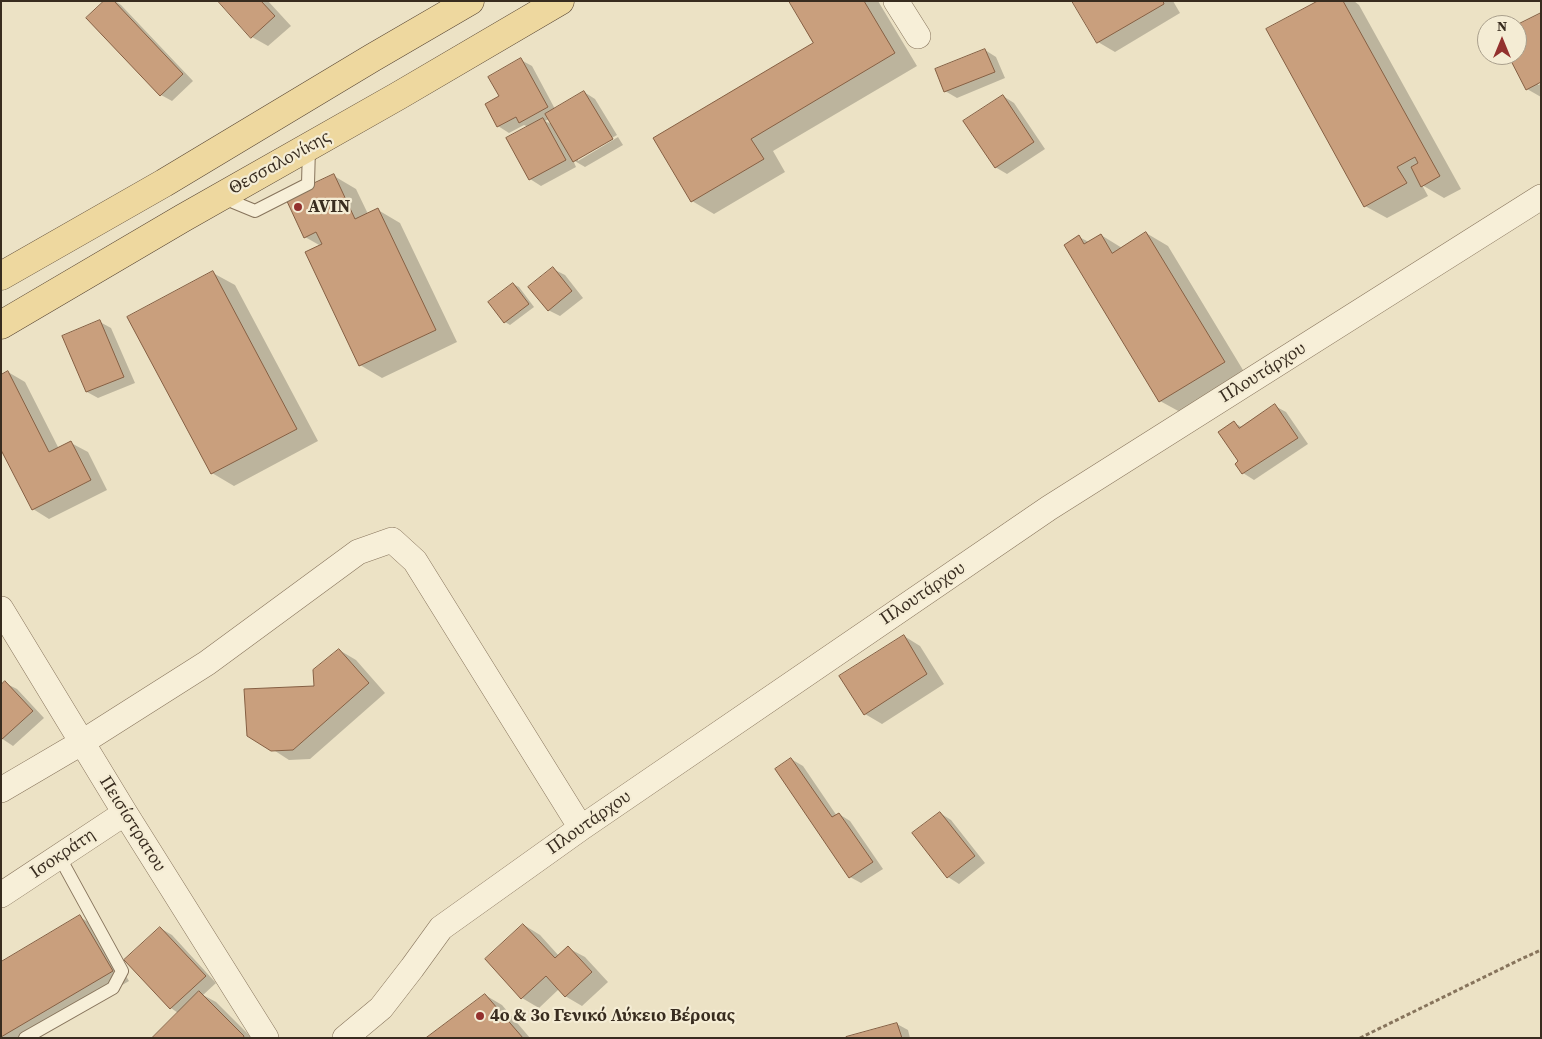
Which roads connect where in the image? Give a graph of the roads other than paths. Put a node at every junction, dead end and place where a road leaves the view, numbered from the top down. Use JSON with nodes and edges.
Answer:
{"nodes":[{"id":1,"x":470,"y":1,"type":"edge"},
{"id":2,"x":560,"y":1,"type":"edge"},
{"id":3,"x":896,"y":1,"type":"edge"},
{"id":4,"x":918,"y":36,"type":"dead end"},
{"id":5,"x":164,"y":183,"type":"junction"},
{"id":6,"x":1541,"y":197,"type":"edge"},
{"id":7,"x":183,"y":218,"type":"junction"},
{"id":8,"x":1,"y":276,"type":"edge"},
{"id":9,"x":1,"y":325,"type":"edge"},
{"id":10,"x":1,"y":609,"type":"edge"},
{"id":11,"x":81,"y":743,"type":"junction"},
{"id":12,"x":1,"y":790,"type":"edge"},
{"id":13,"x":125,"y":813,"type":"junction"},
{"id":14,"x":581,"y":828,"type":"junction"},
{"id":15,"x":59,"y":856,"type":"junction"},
{"id":16,"x":1,"y":895,"type":"edge"},
{"id":17,"x":25,"y":1038,"type":"edge"},
{"id":18,"x":266,"y":1038,"type":"edge"},
{"id":19,"x":345,"y":1038,"type":"edge"}],
"edges":[{"from":1,"to":5,"type":"main road"},
{"from":2,"to":7,"type":"main road","name":"Θεσσαλονίκης"},
{"from":3,"to":4,"type":"street"},
{"from":5,"to":7,"type":"main road"},
{"from":5,"to":8,"type":"main road"},
{"from":6,"to":14,"type":"street","name":"Πλουτάρχου"},
{"from":7,"to":9,"type":"main road","name":"Θεσσαλονίκης"},
{"from":10,"to":11,"type":"street","name":"Πεισίστρατου"},
{"from":11,"to":12,"type":"street"},
{"from":11,"to":13,"type":"street","name":"Πεισίστρατου"},
{"from":11,"to":14,"type":"street"},
{"from":13,"to":15,"type":"street","name":"Ισοκράτη"},
{"from":13,"to":18,"type":"street","name":"Πεισίστρατου"},
{"from":14,"to":19,"type":"street","name":"Πλουτάρχου"},
{"from":15,"to":16,"type":"street","name":"Ισοκράτη"},
{"from":15,"to":17,"type":"lane"}]}
